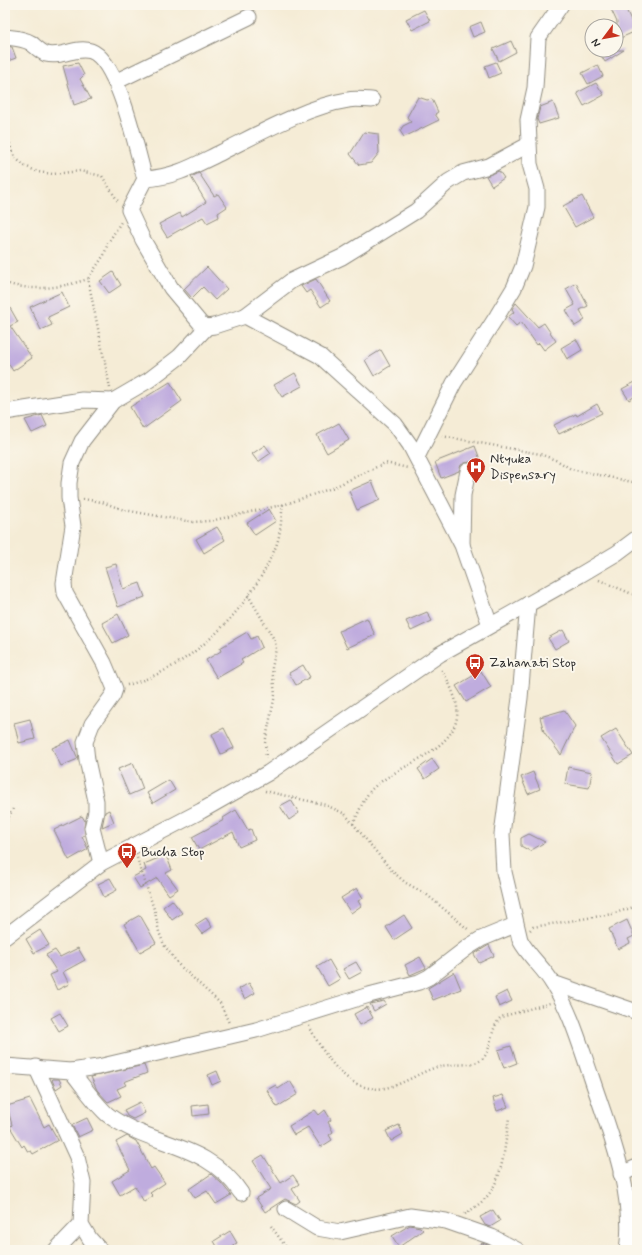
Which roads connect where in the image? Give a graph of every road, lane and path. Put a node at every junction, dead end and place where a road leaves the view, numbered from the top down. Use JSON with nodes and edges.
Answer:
{"nodes":[{"id":1,"x":561,"y":5,"type":"edge"},
{"id":2,"x":249,"y":17,"type":"dead end"},
{"id":3,"x":5,"y":37,"type":"edge"},
{"id":4,"x":115,"y":82,"type":"junction"},
{"id":5,"x":372,"y":100,"type":"dead end"},
{"id":6,"x":5,"y":128,"type":"edge"},
{"id":7,"x":528,"y":145,"type":"junction"},
{"id":8,"x":145,"y":179,"type":"junction"},
{"id":9,"x":129,"y":210,"type":"junction"},
{"id":10,"x":88,"y":279,"type":"junction"},
{"id":11,"x":5,"y":283,"type":"edge"},
{"id":12,"x":245,"y":316,"type":"junction"},
{"id":13,"x":207,"y":327,"type":"junction"},
{"id":14,"x":113,"y":401,"type":"junction"},
{"id":15,"x":5,"y":412,"type":"edge"},
{"id":16,"x":429,"y":434,"type":"junction"},
{"id":17,"x":417,"y":457,"type":"junction"},
{"id":18,"x":468,"y":471,"type":"dead end"},
{"id":19,"x":424,"y":472,"type":"junction"},
{"id":20,"x":637,"y":482,"type":"edge"},
{"id":21,"x":69,"y":498,"type":"junction"},
{"id":22,"x":283,"y":504,"type":"junction"},
{"id":23,"x":637,"y":538,"type":"edge"},
{"id":24,"x":462,"y":544,"type":"junction"},
{"id":25,"x":580,"y":575,"type":"junction"},
{"id":26,"x":248,"y":596,"type":"junction"},
{"id":27,"x":637,"y":596,"type":"edge"},
{"id":28,"x":528,"y":604,"type":"junction"},
{"id":29,"x":490,"y":625,"type":"junction"},
{"id":30,"x":433,"y":659,"type":"junction"},
{"id":31,"x":115,"y":689,"type":"junction"},
{"id":32,"x":268,"y":773,"type":"junction"},
{"id":33,"x":246,"y":786,"type":"junction"},
{"id":34,"x":14,"y":807,"type":"dead end"},
{"id":35,"x":5,"y":824,"type":"edge"},
{"id":36,"x":353,"y":824,"type":"junction"},
{"id":37,"x":133,"y":846,"type":"junction"},
{"id":38,"x":101,"y":863,"type":"junction"},
{"id":39,"x":637,"y":906,"type":"edge"},
{"id":40,"x":515,"y":925,"type":"junction"},
{"id":41,"x":5,"y":937,"type":"edge"},
{"id":42,"x":481,"y":939,"type":"junction"},
{"id":43,"x":520,"y":940,"type":"junction"},
{"id":44,"x":553,"y":983,"type":"junction"},
{"id":45,"x":562,"y":1000,"type":"junction"},
{"id":46,"x":637,"y":1012,"type":"edge"},
{"id":47,"x":304,"y":1015,"type":"junction"},
{"id":48,"x":235,"y":1036,"type":"junction"},
{"id":49,"x":5,"y":1066,"type":"edge"},
{"id":50,"x":36,"y":1068,"type":"junction"},
{"id":51,"x":71,"y":1071,"type":"junction"},
{"id":52,"x":509,"y":1118,"type":"dead end"},
{"id":53,"x":637,"y":1168,"type":"edge"},
{"id":54,"x":621,"y":1174,"type":"junction"},
{"id":55,"x":242,"y":1193,"type":"dead end"},
{"id":56,"x":286,"y":1209,"type":"dead end"},
{"id":57,"x":446,"y":1221,"type":"junction"},
{"id":58,"x":80,"y":1224,"type":"junction"},
{"id":59,"x":270,"y":1226,"type":"dead end"},
{"id":60,"x":56,"y":1250,"type":"edge"},
{"id":61,"x":100,"y":1250,"type":"edge"},
{"id":62,"x":288,"y":1250,"type":"edge"},
{"id":63,"x":517,"y":1250,"type":"edge"},
{"id":64,"x":626,"y":1250,"type":"edge"}],
"edges":[{"from":1,"to":7,"type":"street"},
{"from":2,"to":4,"type":"street"},
{"from":3,"to":4,"type":"street"},
{"from":4,"to":8,"type":"street"},
{"from":5,"to":8,"type":"street"},
{"from":6,"to":9,"type":"path"},
{"from":7,"to":12,"type":"street"},
{"from":7,"to":16,"type":"street"},
{"from":8,"to":9,"type":"street"},
{"from":9,"to":10,"type":"path"},
{"from":9,"to":13,"type":"street"},
{"from":10,"to":11,"type":"path"},
{"from":10,"to":14,"type":"path"},
{"from":12,"to":13,"type":"street"},
{"from":12,"to":17,"type":"street"},
{"from":13,"to":14,"type":"street"},
{"from":14,"to":15,"type":"street"},
{"from":14,"to":21,"type":"street"},
{"from":16,"to":17,"type":"street"},
{"from":16,"to":20,"type":"path"},
{"from":17,"to":19,"type":"street"},
{"from":18,"to":24,"type":"street"},
{"from":19,"to":22,"type":"path"},
{"from":19,"to":24,"type":"street"},
{"from":21,"to":22,"type":"path"},
{"from":21,"to":31,"type":"street"},
{"from":22,"to":26,"type":"path"},
{"from":23,"to":25,"type":"street"},
{"from":24,"to":29,"type":"street"},
{"from":25,"to":27,"type":"path"},
{"from":25,"to":28,"type":"street"},
{"from":26,"to":31,"type":"path"},
{"from":26,"to":32,"type":"path"},
{"from":28,"to":29,"type":"street"},
{"from":28,"to":40,"type":"street"},
{"from":29,"to":30,"type":"street"},
{"from":30,"to":32,"type":"street"},
{"from":30,"to":36,"type":"path"},
{"from":31,"to":38,"type":"street"},
{"from":32,"to":33,"type":"street"},
{"from":33,"to":36,"type":"path"},
{"from":33,"to":37,"type":"street"},
{"from":34,"to":35,"type":"path"},
{"from":36,"to":42,"type":"path"},
{"from":37,"to":38,"type":"street"},
{"from":37,"to":48,"type":"path"},
{"from":38,"to":41,"type":"street"},
{"from":39,"to":43,"type":"path"},
{"from":40,"to":42,"type":"street"},
{"from":40,"to":43,"type":"street"},
{"from":42,"to":47,"type":"street"},
{"from":43,"to":44,"type":"street"},
{"from":44,"to":45,"type":"street"},
{"from":44,"to":46,"type":"street"},
{"from":45,"to":47,"type":"path"},
{"from":45,"to":54,"type":"street"},
{"from":47,"to":48,"type":"street"},
{"from":48,"to":51,"type":"street"},
{"from":49,"to":50,"type":"street"},
{"from":50,"to":51,"type":"street"},
{"from":50,"to":58,"type":"street"},
{"from":51,"to":55,"type":"street"},
{"from":52,"to":57,"type":"path"},
{"from":53,"to":54,"type":"street"},
{"from":54,"to":64,"type":"street"},
{"from":56,"to":57,"type":"street"},
{"from":57,"to":63,"type":"street"},
{"from":58,"to":60,"type":"street"},
{"from":58,"to":61,"type":"street"},
{"from":59,"to":62,"type":"path"}]}
